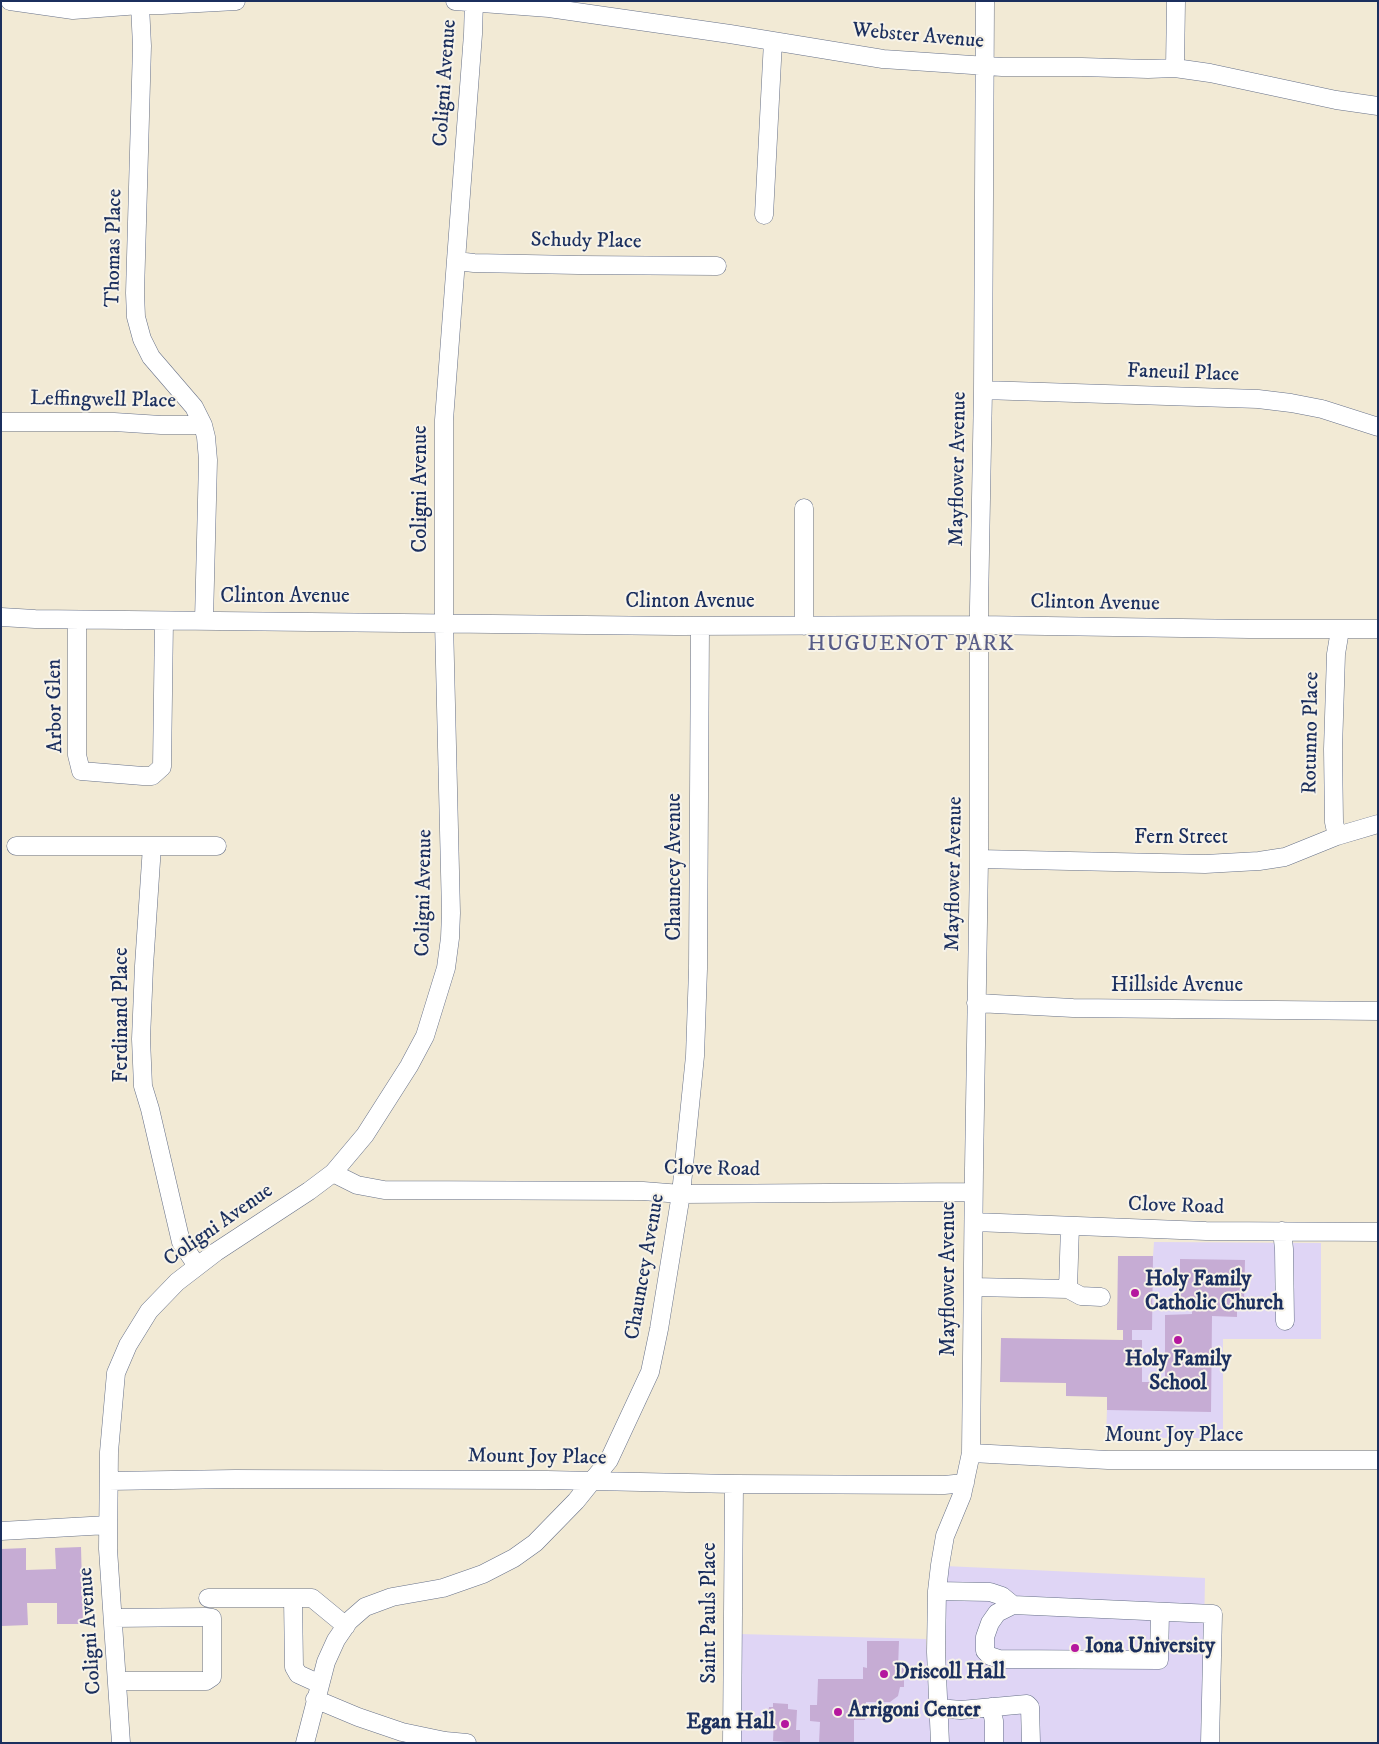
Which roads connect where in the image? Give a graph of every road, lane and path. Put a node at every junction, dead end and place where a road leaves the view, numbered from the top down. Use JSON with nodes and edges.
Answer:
{"nodes":[{"id":1,"x":10,"y":1,"type":"edge"},
{"id":2,"x":236,"y":1,"type":"edge"},
{"id":3,"x":455,"y":1,"type":"edge"},
{"id":4,"x":986,"y":1,"type":"edge"},
{"id":5,"x":1176,"y":1,"type":"edge"},
{"id":6,"x":211,"y":2,"type":"edge"},
{"id":7,"x":474,"y":2,"type":"edge"},
{"id":8,"x":140,"y":5,"type":"junction"},
{"id":9,"x":773,"y":41,"type":"junction"},
{"id":10,"x":985,"y":67,"type":"junction"},
{"id":11,"x":1175,"y":68,"type":"junction"},
{"id":12,"x":1378,"y":106,"type":"edge"},
{"id":13,"x":764,"y":215,"type":"dead end"},
{"id":14,"x":456,"y":261,"type":"junction"},
{"id":15,"x":716,"y":266,"type":"dead end"},
{"id":16,"x":983,"y":390,"type":"junction"},
{"id":17,"x":1,"y":422,"type":"edge"},
{"id":18,"x":203,"y":425,"type":"junction"},
{"id":19,"x":1378,"y":427,"type":"edge"},
{"id":20,"x":804,"y":508,"type":"dead end"},
{"id":21,"x":1,"y":617,"type":"edge"},
{"id":22,"x":77,"y":620,"type":"junction"},
{"id":23,"x":164,"y":620,"type":"junction"},
{"id":24,"x":204,"y":620,"type":"junction"},
{"id":25,"x":444,"y":622,"type":"junction"},
{"id":26,"x":979,"y":625,"type":"junction"},
{"id":27,"x":700,"y":626,"type":"junction"},
{"id":28,"x":804,"y":626,"type":"junction"},
{"id":29,"x":1378,"y":629,"type":"edge"},
{"id":30,"x":1340,"y":630,"type":"junction"},
{"id":31,"x":1378,"y":824,"type":"edge"},
{"id":32,"x":1337,"y":836,"type":"junction"},
{"id":33,"x":16,"y":846,"type":"dead end"},
{"id":34,"x":152,"y":846,"type":"junction"},
{"id":35,"x":217,"y":846,"type":"dead end"},
{"id":36,"x":979,"y":858,"type":"junction"},
{"id":37,"x":976,"y":1003,"type":"junction"},
{"id":38,"x":1378,"y":1011,"type":"edge"},
{"id":39,"x":333,"y":1172,"type":"junction"},
{"id":40,"x":973,"y":1192,"type":"junction"},
{"id":41,"x":681,"y":1194,"type":"junction"},
{"id":42,"x":974,"y":1222,"type":"junction"},
{"id":43,"x":1070,"y":1226,"type":"junction"},
{"id":44,"x":1282,"y":1231,"type":"junction"},
{"id":45,"x":1378,"y":1232,"type":"edge"},
{"id":46,"x":197,"y":1266,"type":"junction"},
{"id":47,"x":973,"y":1288,"type":"junction"},
{"id":48,"x":1068,"y":1289,"type":"junction"},
{"id":49,"x":1100,"y":1297,"type":"dead end"},
{"id":50,"x":1285,"y":1321,"type":"dead end"},
{"id":51,"x":971,"y":1453,"type":"junction"},
{"id":52,"x":1378,"y":1460,"type":"edge"},
{"id":53,"x":591,"y":1480,"type":"junction"},
{"id":54,"x":109,"y":1481,"type":"junction"},
{"id":55,"x":965,"y":1483,"type":"junction"},
{"id":56,"x":734,"y":1484,"type":"junction"},
{"id":57,"x":108,"y":1526,"type":"junction"},
{"id":58,"x":1,"y":1531,"type":"edge"},
{"id":59,"x":937,"y":1591,"type":"junction"},
{"id":60,"x":208,"y":1598,"type":"dead end"},
{"id":61,"x":293,"y":1598,"type":"junction"},
{"id":62,"x":1013,"y":1605,"type":"junction"},
{"id":63,"x":1160,"y":1612,"type":"junction"},
{"id":64,"x":113,"y":1618,"type":"junction"},
{"id":65,"x":346,"y":1626,"type":"junction"},
{"id":66,"x":117,"y":1681,"type":"junction"},
{"id":67,"x":317,"y":1691,"type":"junction"},
{"id":68,"x":991,"y":1707,"type":"junction"},
{"id":69,"x":938,"y":1708,"type":"junction"},
{"id":70,"x":421,"y":1739,"type":"edge"},
{"id":71,"x":121,"y":1743,"type":"edge"},
{"id":72,"x":305,"y":1743,"type":"edge"},
{"id":73,"x":467,"y":1743,"type":"edge"},
{"id":74,"x":732,"y":1743,"type":"edge"},
{"id":75,"x":940,"y":1743,"type":"edge"},
{"id":76,"x":994,"y":1743,"type":"edge"},
{"id":77,"x":1031,"y":1743,"type":"edge"},
{"id":78,"x":1210,"y":1743,"type":"edge"}],
"edges":[{"from":1,"to":8,"type":"street"},
{"from":2,"to":6,"type":"street"},
{"from":3,"to":7,"type":"street","name":"Webster Avenue"},
{"from":4,"to":10,"type":"street","name":"Mayflower Avenue"},
{"from":5,"to":11,"type":"street"},
{"from":6,"to":8,"type":"street"},
{"from":7,"to":9,"type":"street","name":"Webster Avenue"},
{"from":7,"to":14,"type":"street","name":"Coligni Avenue"},
{"from":8,"to":18,"type":"street","name":"Thomas Place"},
{"from":9,"to":10,"type":"street","name":"Webster Avenue"},
{"from":9,"to":13,"type":"street"},
{"from":10,"to":11,"type":"street","name":"Webster Avenue"},
{"from":10,"to":16,"type":"street","name":"Mayflower Avenue"},
{"from":11,"to":12,"type":"street","name":"Webster Avenue"},
{"from":14,"to":15,"type":"street","name":"Schudy Place"},
{"from":14,"to":25,"type":"street","name":"Coligni Avenue"},
{"from":16,"to":19,"type":"street","name":"Faneuil Place"},
{"from":16,"to":26,"type":"street","name":"Mayflower Avenue"},
{"from":17,"to":18,"type":"street","name":"Leffingwell Place"},
{"from":18,"to":24,"type":"street","name":"Thomas Place"},
{"from":20,"to":28,"type":"street"},
{"from":21,"to":22,"type":"street","name":"Clinton Avenue"},
{"from":22,"to":23,"type":"street","name":"Clinton Avenue"},
{"from":22,"to":23,"type":"street","name":"Arbor Glen"},
{"from":23,"to":24,"type":"street","name":"Clinton Avenue"},
{"from":24,"to":25,"type":"street","name":"Clinton Avenue"},
{"from":25,"to":27,"type":"street","name":"Clinton Avenue"},
{"from":25,"to":39,"type":"street","name":"Coligni Avenue"},
{"from":26,"to":28,"type":"street","name":"Clinton Avenue"},
{"from":26,"to":30,"type":"street","name":"Clinton Avenue"},
{"from":26,"to":36,"type":"street","name":"Mayflower Avenue"},
{"from":27,"to":28,"type":"street","name":"Clinton Avenue"},
{"from":27,"to":41,"type":"street","name":"Chauncey Avenue"},
{"from":29,"to":30,"type":"street","name":"Clinton Avenue"},
{"from":30,"to":32,"type":"street","name":"Rotunno Place"},
{"from":31,"to":32,"type":"street","name":"Fern Street"},
{"from":32,"to":36,"type":"street","name":"Fern Street"},
{"from":33,"to":34,"type":"street"},
{"from":34,"to":35,"type":"street"},
{"from":34,"to":46,"type":"street","name":"Ferdinand Place"},
{"from":36,"to":37,"type":"street","name":"Mayflower Avenue"},
{"from":37,"to":38,"type":"street","name":"Hillside Avenue"},
{"from":37,"to":40,"type":"street","name":"Mayflower Avenue"},
{"from":39,"to":41,"type":"street","name":"Clove Road"},
{"from":39,"to":46,"type":"street","name":"Coligni Avenue"},
{"from":40,"to":41,"type":"street","name":"Clove Road"},
{"from":40,"to":42,"type":"street","name":"Mayflower Avenue"},
{"from":41,"to":53,"type":"street","name":"Chauncey Avenue"},
{"from":42,"to":43,"type":"street","name":"Clove Road"},
{"from":42,"to":47,"type":"street","name":"Mayflower Avenue"},
{"from":43,"to":44,"type":"street","name":"Clove Road"},
{"from":43,"to":48,"type":"street"},
{"from":44,"to":45,"type":"street","name":"Clove Road"},
{"from":44,"to":50,"type":"street"},
{"from":46,"to":54,"type":"street","name":"Coligni Avenue"},
{"from":47,"to":48,"type":"street"},
{"from":47,"to":51,"type":"street","name":"Mayflower Avenue"},
{"from":48,"to":49,"type":"street"},
{"from":51,"to":52,"type":"street","name":"Mount Joy Place"},
{"from":51,"to":55,"type":"street","name":"Mayflower Avenue"},
{"from":53,"to":54,"type":"street","name":"Mount Joy Place"},
{"from":53,"to":56,"type":"street","name":"Mount Joy Place"},
{"from":53,"to":65,"type":"street","name":"Chauncey Avenue"},
{"from":54,"to":57,"type":"street","name":"Coligni Avenue"},
{"from":55,"to":56,"type":"street","name":"Mount Joy Place"},
{"from":55,"to":59,"type":"street","name":"Mayflower Avenue"},
{"from":56,"to":74,"type":"street","name":"Saint Pauls Place"},
{"from":57,"to":58,"type":"street"},
{"from":57,"to":64,"type":"street","name":"Coligni Avenue"},
{"from":59,"to":62,"type":"street"},
{"from":59,"to":69,"type":"street","name":"Mayflower Avenue"},
{"from":60,"to":61,"type":"street"},
{"from":61,"to":65,"type":"street"},
{"from":61,"to":67,"type":"street"},
{"from":62,"to":63,"type":"street"},
{"from":62,"to":63,"type":"street"},
{"from":63,"to":78,"type":"street"},
{"from":64,"to":66,"type":"street","name":"Coligni Avenue"},
{"from":64,"to":66,"type":"street"},
{"from":65,"to":67,"type":"street","name":"Chauncey Avenue"},
{"from":66,"to":71,"type":"street","name":"Coligni Avenue"},
{"from":67,"to":70,"type":"street"},
{"from":67,"to":72,"type":"street","name":"Chauncey Avenue"},
{"from":68,"to":69,"type":"street"},
{"from":68,"to":76,"type":"street"},
{"from":68,"to":77,"type":"street"},
{"from":69,"to":75,"type":"street","name":"Mayflower Avenue"},
{"from":70,"to":73,"type":"street"}]}
